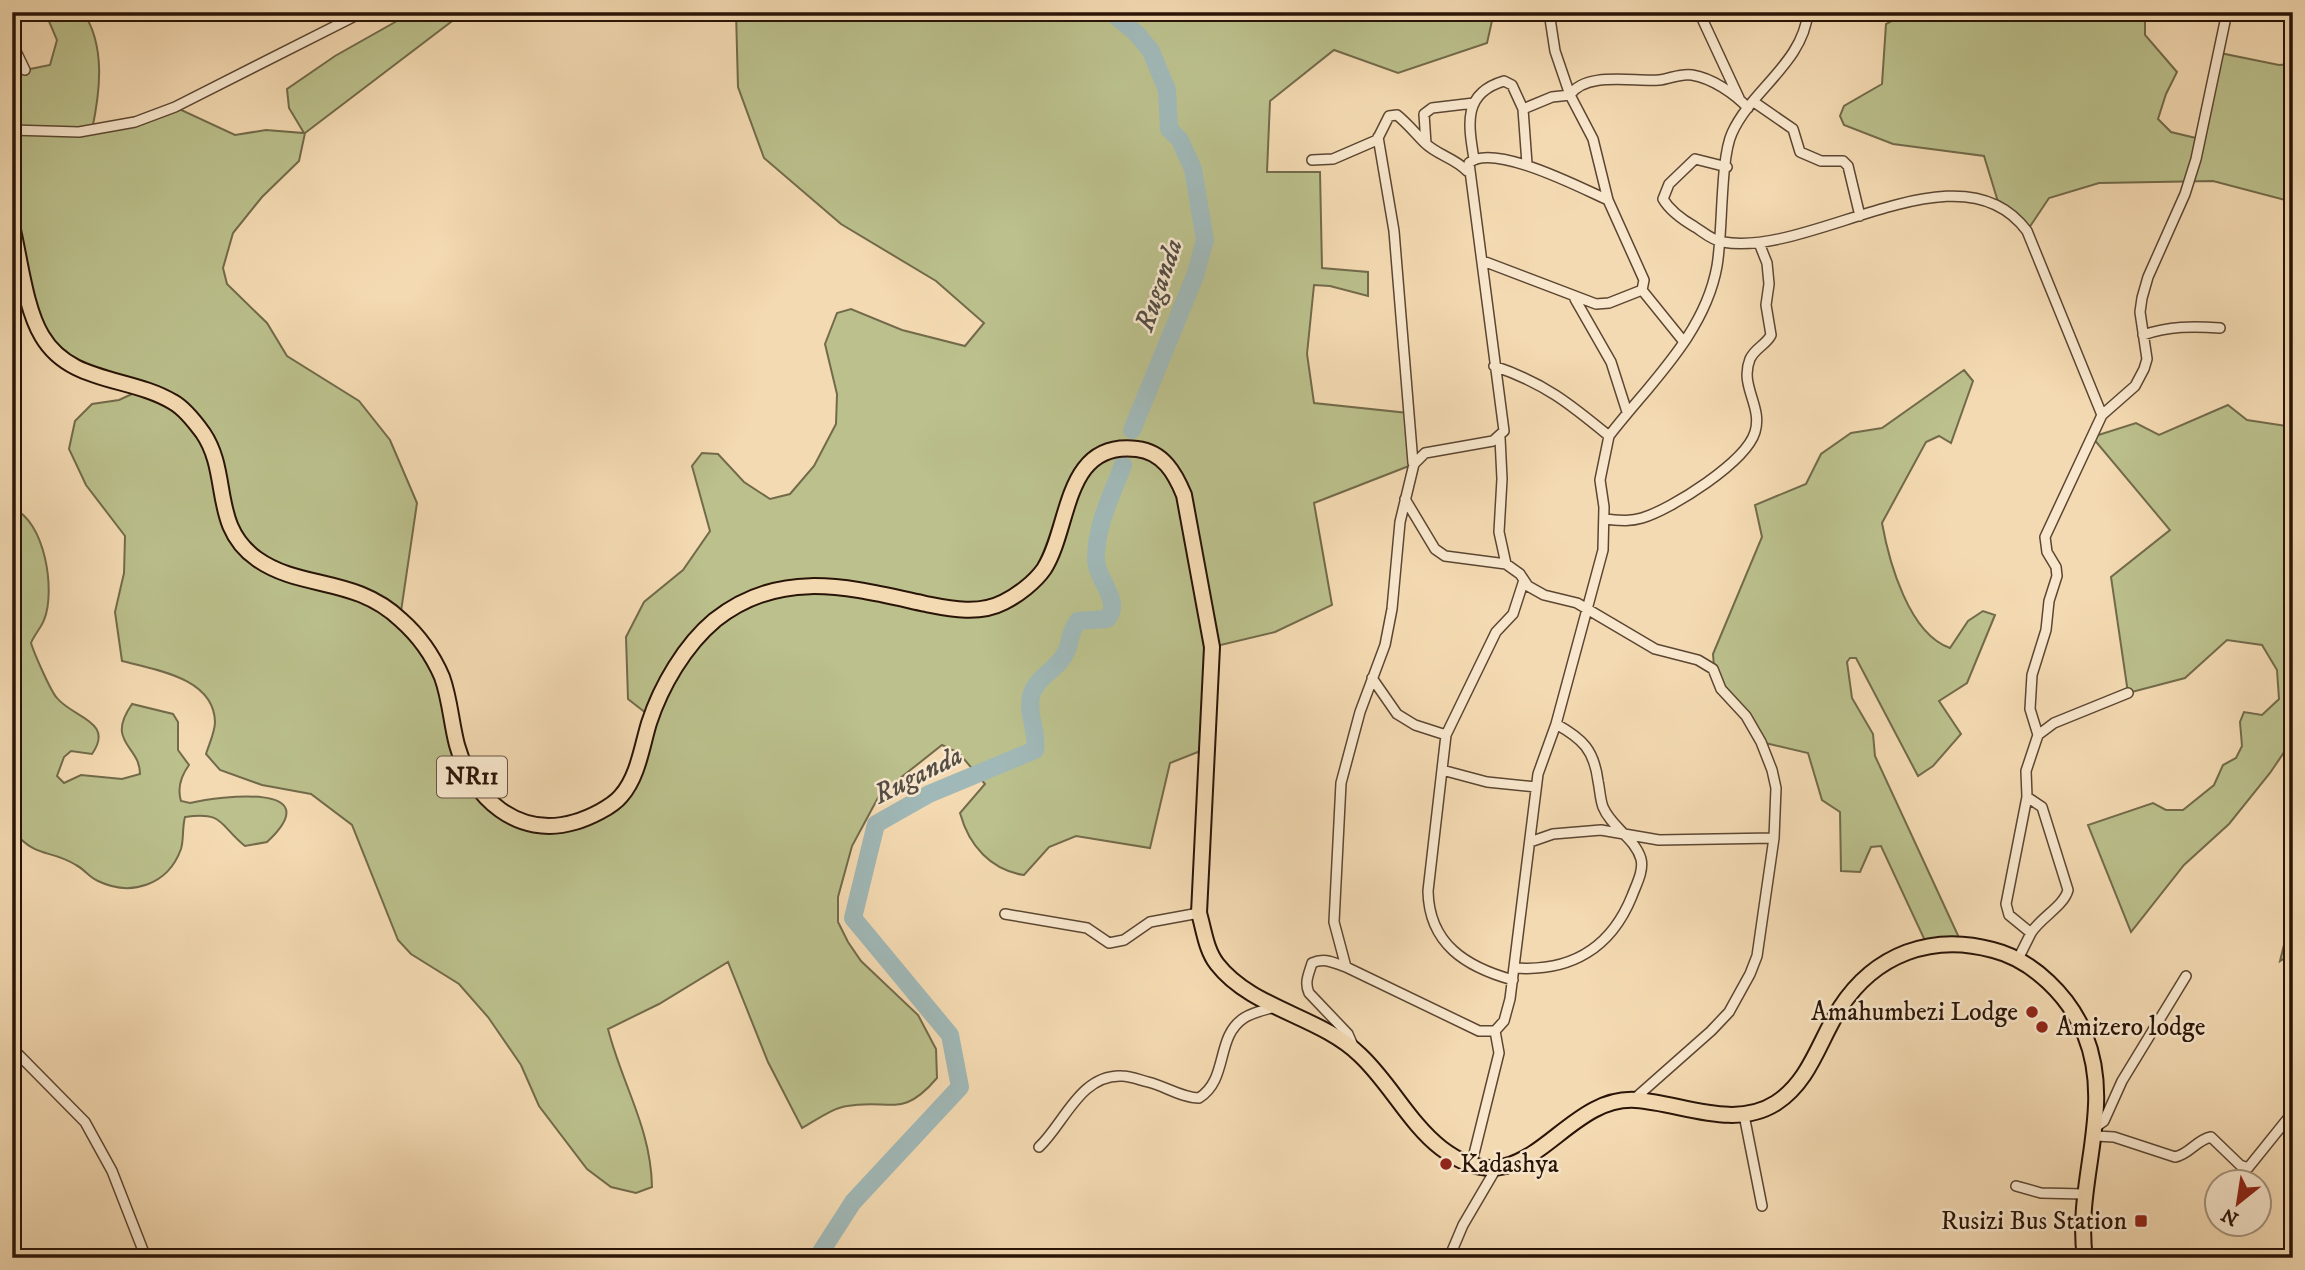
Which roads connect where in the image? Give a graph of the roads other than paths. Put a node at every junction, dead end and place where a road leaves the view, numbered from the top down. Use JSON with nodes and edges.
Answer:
{"nodes":[{"id":1,"x":363,"y":12,"type":"edge"},
{"id":2,"x":1549,"y":12,"type":"edge"},
{"id":3,"x":1699,"y":12,"type":"edge"},
{"id":4,"x":1808,"y":12,"type":"edge"},
{"id":5,"x":2227,"y":12,"type":"edge"},
{"id":6,"x":12,"y":43,"type":"edge"},
{"id":7,"x":25,"y":70,"type":"dead end"},
{"id":8,"x":1570,"y":95,"type":"junction"},
{"id":9,"x":1739,"y":98,"type":"junction"},
{"id":10,"x":1474,"y":103,"type":"junction"},
{"id":11,"x":1751,"y":105,"type":"junction"},
{"id":12,"x":1522,"y":109,"type":"junction"},
{"id":13,"x":12,"y":130,"type":"edge"},
{"id":14,"x":1378,"y":137,"type":"junction"},
{"id":15,"x":1426,"y":144,"type":"junction"},
{"id":16,"x":1474,"y":159,"type":"junction"},
{"id":17,"x":1312,"y":160,"type":"dead end"},
{"id":18,"x":1527,"y":164,"type":"junction"},
{"id":19,"x":1727,"y":167,"type":"junction"},
{"id":20,"x":1467,"y":171,"type":"junction"},
{"id":21,"x":1608,"y":200,"type":"junction"},
{"id":22,"x":1860,"y":216,"type":"junction"},
{"id":23,"x":12,"y":226,"type":"edge"},
{"id":24,"x":1720,"y":242,"type":"junction"},
{"id":25,"x":1759,"y":243,"type":"junction"},
{"id":26,"x":1483,"y":261,"type":"junction"},
{"id":27,"x":1642,"y":290,"type":"junction"},
{"id":28,"x":1575,"y":299,"type":"junction"},
{"id":29,"x":2220,"y":328,"type":"dead end"},
{"id":30,"x":2143,"y":335,"type":"junction"},
{"id":31,"x":1684,"y":342,"type":"junction"},
{"id":32,"x":1494,"y":366,"type":"junction"},
{"id":33,"x":1627,"y":412,"type":"junction"},
{"id":34,"x":2102,"y":415,"type":"junction"},
{"id":35,"x":1609,"y":436,"type":"junction"},
{"id":36,"x":1500,"y":438,"type":"junction"},
{"id":37,"x":1413,"y":464,"type":"junction"},
{"id":38,"x":1405,"y":499,"type":"junction"},
{"id":39,"x":1604,"y":519,"type":"junction"},
{"id":40,"x":1506,"y":564,"type":"junction"},
{"id":41,"x":1524,"y":580,"type":"junction"},
{"id":42,"x":1589,"y":610,"type":"junction"},
{"id":43,"x":1372,"y":678,"type":"junction"},
{"id":44,"x":2128,"y":693,"type":"dead end"},
{"id":45,"x":1556,"y":724,"type":"junction"},
{"id":46,"x":1446,"y":735,"type":"junction"},
{"id":47,"x":2038,"y":735,"type":"junction"},
{"id":48,"x":1442,"y":770,"type":"junction"},
{"id":49,"x":1536,"y":787,"type":"junction"},
{"id":50,"x":2026,"y":797,"type":"junction"},
{"id":51,"x":1626,"y":836,"type":"junction"},
{"id":52,"x":1774,"y":838,"type":"junction"},
{"id":53,"x":1530,"y":842,"type":"junction"},
{"id":54,"x":1199,"y":913,"type":"junction"},
{"id":55,"x":1005,"y":914,"type":"dead end"},
{"id":56,"x":2031,"y":933,"type":"junction"},
{"id":57,"x":2018,"y":959,"type":"junction"},
{"id":58,"x":1346,"y":967,"type":"junction"},
{"id":59,"x":1515,"y":968,"type":"junction"},
{"id":60,"x":2186,"y":976,"type":"dead end"},
{"id":61,"x":1513,"y":980,"type":"junction"},
{"id":62,"x":1277,"y":1006,"type":"junction"},
{"id":63,"x":1495,"y":1031,"type":"junction"},
{"id":64,"x":12,"y":1048,"type":"edge"},
{"id":65,"x":1355,"y":1050,"type":"junction"},
{"id":66,"x":1633,"y":1100,"type":"junction"},
{"id":67,"x":2293,"y":1112,"type":"edge"},
{"id":68,"x":1744,"y":1115,"type":"junction"},
{"id":69,"x":2096,"y":1131,"type":"junction"},
{"id":70,"x":1039,"y":1147,"type":"dead end"},
{"id":71,"x":1471,"y":1166,"type":"junction"},
{"id":72,"x":1497,"y":1167,"type":"junction"},
{"id":73,"x":2016,"y":1186,"type":"dead end"},
{"id":74,"x":2084,"y":1194,"type":"junction"},
{"id":75,"x":1762,"y":1206,"type":"dead end"},
{"id":76,"x":146,"y":1256,"type":"edge"},
{"id":77,"x":169,"y":1258,"type":"edge"},
{"id":78,"x":1449,"y":1258,"type":"edge"},
{"id":79,"x":2085,"y":1258,"type":"edge"}],
"edges":[{"from":1,"to":13,"type":"street"},
{"from":2,"to":8,"type":"street"},
{"from":3,"to":9,"type":"street"},
{"from":4,"to":11,"type":"street"},
{"from":5,"to":30,"type":"street"},
{"from":6,"to":7,"type":"street"},
{"from":8,"to":9,"type":"street"},
{"from":8,"to":12,"type":"street"},
{"from":8,"to":21,"type":"street"},
{"from":9,"to":11,"type":"street"},
{"from":10,"to":12,"type":"street"},
{"from":10,"to":15,"type":"street"},
{"from":10,"to":16,"type":"street"},
{"from":11,"to":19,"type":"street"},
{"from":11,"to":22,"type":"street"},
{"from":12,"to":18,"type":"street"},
{"from":14,"to":15,"type":"street"},
{"from":14,"to":17,"type":"street"},
{"from":14,"to":37,"type":"street"},
{"from":15,"to":20,"type":"street"},
{"from":16,"to":18,"type":"street"},
{"from":16,"to":20,"type":"street"},
{"from":18,"to":21,"type":"street"},
{"from":19,"to":24,"type":"street"},
{"from":19,"to":24,"type":"street"},
{"from":20,"to":26,"type":"street"},
{"from":21,"to":27,"type":"street"},
{"from":22,"to":25,"type":"street"},
{"from":22,"to":34,"type":"street"},
{"from":23,"to":54,"type":"highway","number":"NR11"},
{"from":24,"to":25,"type":"street"},
{"from":24,"to":31,"type":"street"},
{"from":25,"to":39,"type":"street"},
{"from":26,"to":28,"type":"street"},
{"from":26,"to":32,"type":"street"},
{"from":27,"to":28,"type":"street"},
{"from":27,"to":31,"type":"street"},
{"from":28,"to":33,"type":"street"},
{"from":29,"to":30,"type":"street"},
{"from":30,"to":34,"type":"street"},
{"from":31,"to":33,"type":"street"},
{"from":32,"to":35,"type":"street"},
{"from":32,"to":36,"type":"street"},
{"from":33,"to":35,"type":"street"},
{"from":34,"to":47,"type":"street"},
{"from":35,"to":39,"type":"street"},
{"from":36,"to":37,"type":"street"},
{"from":36,"to":40,"type":"street"},
{"from":37,"to":38,"type":"street"},
{"from":38,"to":40,"type":"street"},
{"from":38,"to":43,"type":"street"},
{"from":39,"to":42,"type":"street"},
{"from":40,"to":41,"type":"street"},
{"from":41,"to":42,"type":"street"},
{"from":41,"to":46,"type":"street"},
{"from":42,"to":45,"type":"street"},
{"from":42,"to":52,"type":"street"},
{"from":43,"to":46,"type":"street"},
{"from":43,"to":58,"type":"street"},
{"from":44,"to":47,"type":"street"},
{"from":45,"to":49,"type":"street"},
{"from":45,"to":51,"type":"street"},
{"from":46,"to":48,"type":"street"},
{"from":47,"to":50,"type":"street"},
{"from":48,"to":49,"type":"street"},
{"from":48,"to":61,"type":"street"},
{"from":49,"to":53,"type":"street"},
{"from":50,"to":56,"type":"street"},
{"from":50,"to":56,"type":"street"},
{"from":51,"to":52,"type":"street"},
{"from":51,"to":53,"type":"street"},
{"from":51,"to":59,"type":"street"},
{"from":52,"to":66,"type":"street"},
{"from":53,"to":59,"type":"street"},
{"from":54,"to":55,"type":"street"},
{"from":54,"to":62,"type":"highway","number":"NR11"},
{"from":56,"to":57,"type":"street"},
{"from":57,"to":68,"type":"highway","number":"NR11"},
{"from":57,"to":69,"type":"highway","number":"NR11"},
{"from":58,"to":63,"type":"street"},
{"from":58,"to":65,"type":"street"},
{"from":59,"to":61,"type":"street"},
{"from":60,"to":69,"type":"street"},
{"from":61,"to":63,"type":"street"},
{"from":62,"to":65,"type":"highway","number":"NR11"},
{"from":62,"to":70,"type":"street"},
{"from":63,"to":71,"type":"street"},
{"from":64,"to":76,"type":"street"},
{"from":65,"to":71,"type":"highway","number":"NR11"},
{"from":66,"to":68,"type":"highway","number":"NR11"},
{"from":66,"to":72,"type":"highway","number":"NR11"},
{"from":67,"to":69,"type":"street"},
{"from":68,"to":75,"type":"street"},
{"from":69,"to":74,"type":"highway","number":"NR11"},
{"from":71,"to":72,"type":"highway","number":"NR11"},
{"from":72,"to":78,"type":"street"},
{"from":73,"to":74,"type":"street"},
{"from":74,"to":79,"type":"highway","number":"NR11"},
{"from":76,"to":77,"type":"street"}]}
